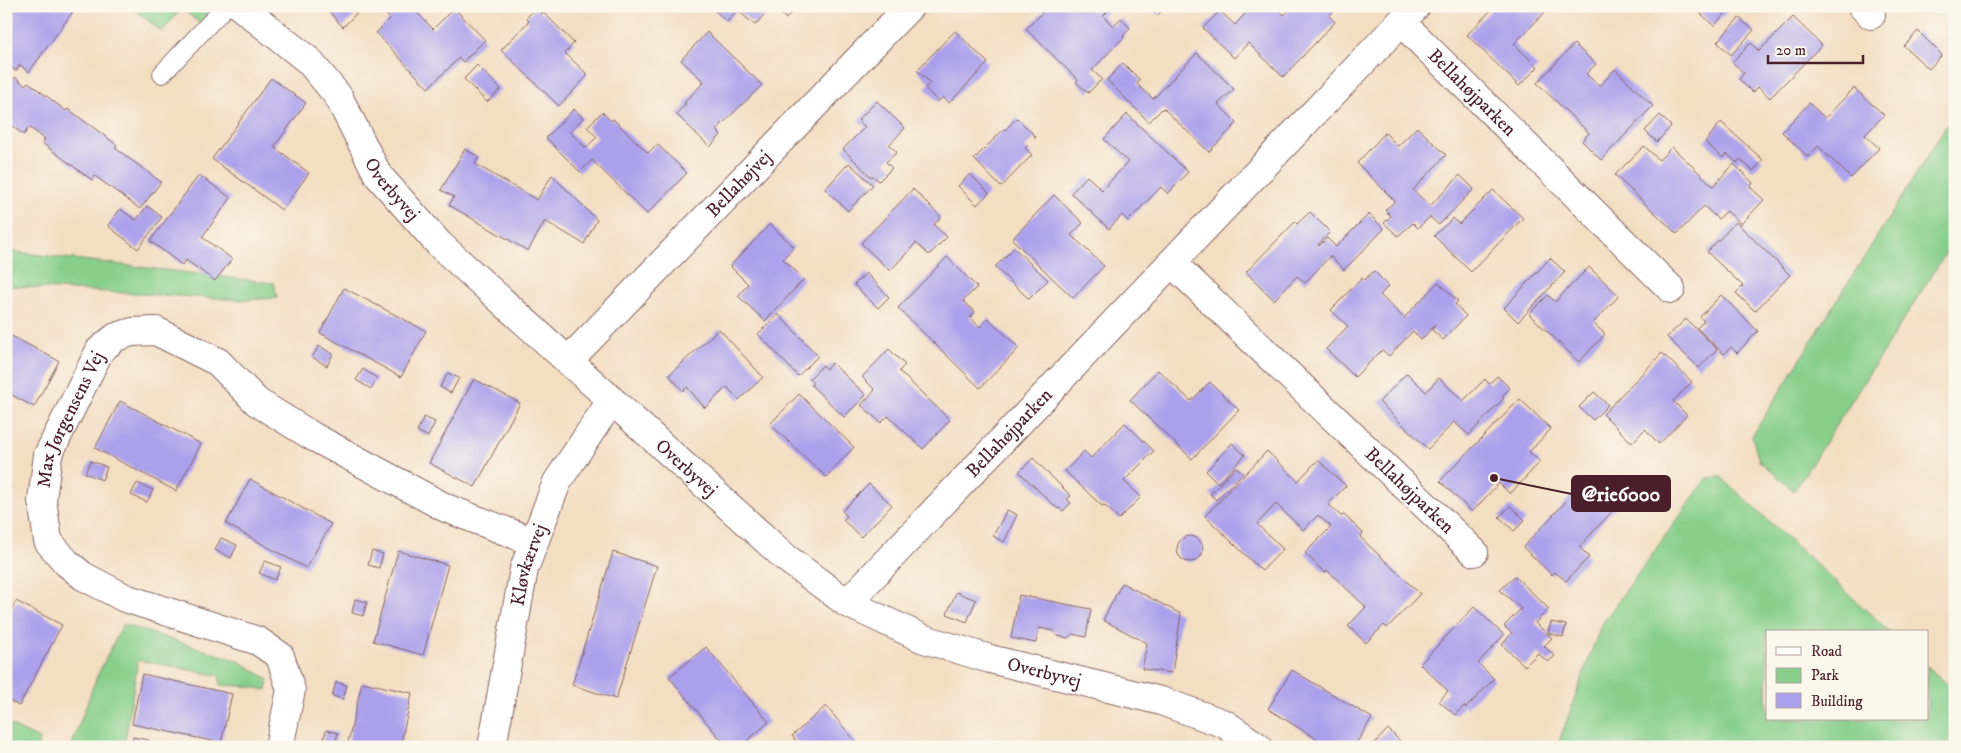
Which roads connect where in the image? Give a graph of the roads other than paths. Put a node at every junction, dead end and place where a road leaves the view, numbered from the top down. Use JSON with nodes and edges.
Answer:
{"nodes":[{"id":1,"x":226,"y":6,"type":"edge"},
{"id":2,"x":240,"y":6,"type":"edge"},
{"id":3,"x":910,"y":6,"type":"edge"},
{"id":4,"x":1409,"y":14,"type":"edge"},
{"id":5,"x":162,"y":74,"type":"dead end"},
{"id":6,"x":1172,"y":262,"type":"junction"},
{"id":7,"x":1671,"y":289,"type":"dead end"},
{"id":8,"x":568,"y":361,"type":"junction"},
{"id":9,"x":611,"y":401,"type":"junction"},
{"id":10,"x":534,"y":542,"type":"junction"},
{"id":11,"x":1474,"y":552,"type":"dead end"},
{"id":12,"x":847,"y":603,"type":"junction"},
{"id":13,"x":279,"y":747,"type":"edge"},
{"id":14,"x":492,"y":747,"type":"edge"},
{"id":15,"x":1258,"y":747,"type":"edge"}],
"edges":[{"from":1,"to":5,"type":"lane"},
{"from":2,"to":8,"type":"street","name":"Overbyvej"},
{"from":3,"to":8,"type":"street","name":"Bellahøjvej"},
{"from":4,"to":6,"type":"street","name":"Bellahøjparken"},
{"from":4,"to":7,"type":"street","name":"Bellahøjparken"},
{"from":6,"to":11,"type":"street","name":"Bellahøjparken"},
{"from":6,"to":12,"type":"street","name":"Bellahøjparken"},
{"from":8,"to":9,"type":"street","name":"Overbyvej"},
{"from":9,"to":10,"type":"street","name":"Kløvkærvej"},
{"from":9,"to":12,"type":"street","name":"Overbyvej"},
{"from":10,"to":13,"type":"street","name":"Max Jørgensens Vej"},
{"from":10,"to":14,"type":"street","name":"Kløvkærvej"},
{"from":12,"to":15,"type":"street","name":"Overbyvej"}]}
